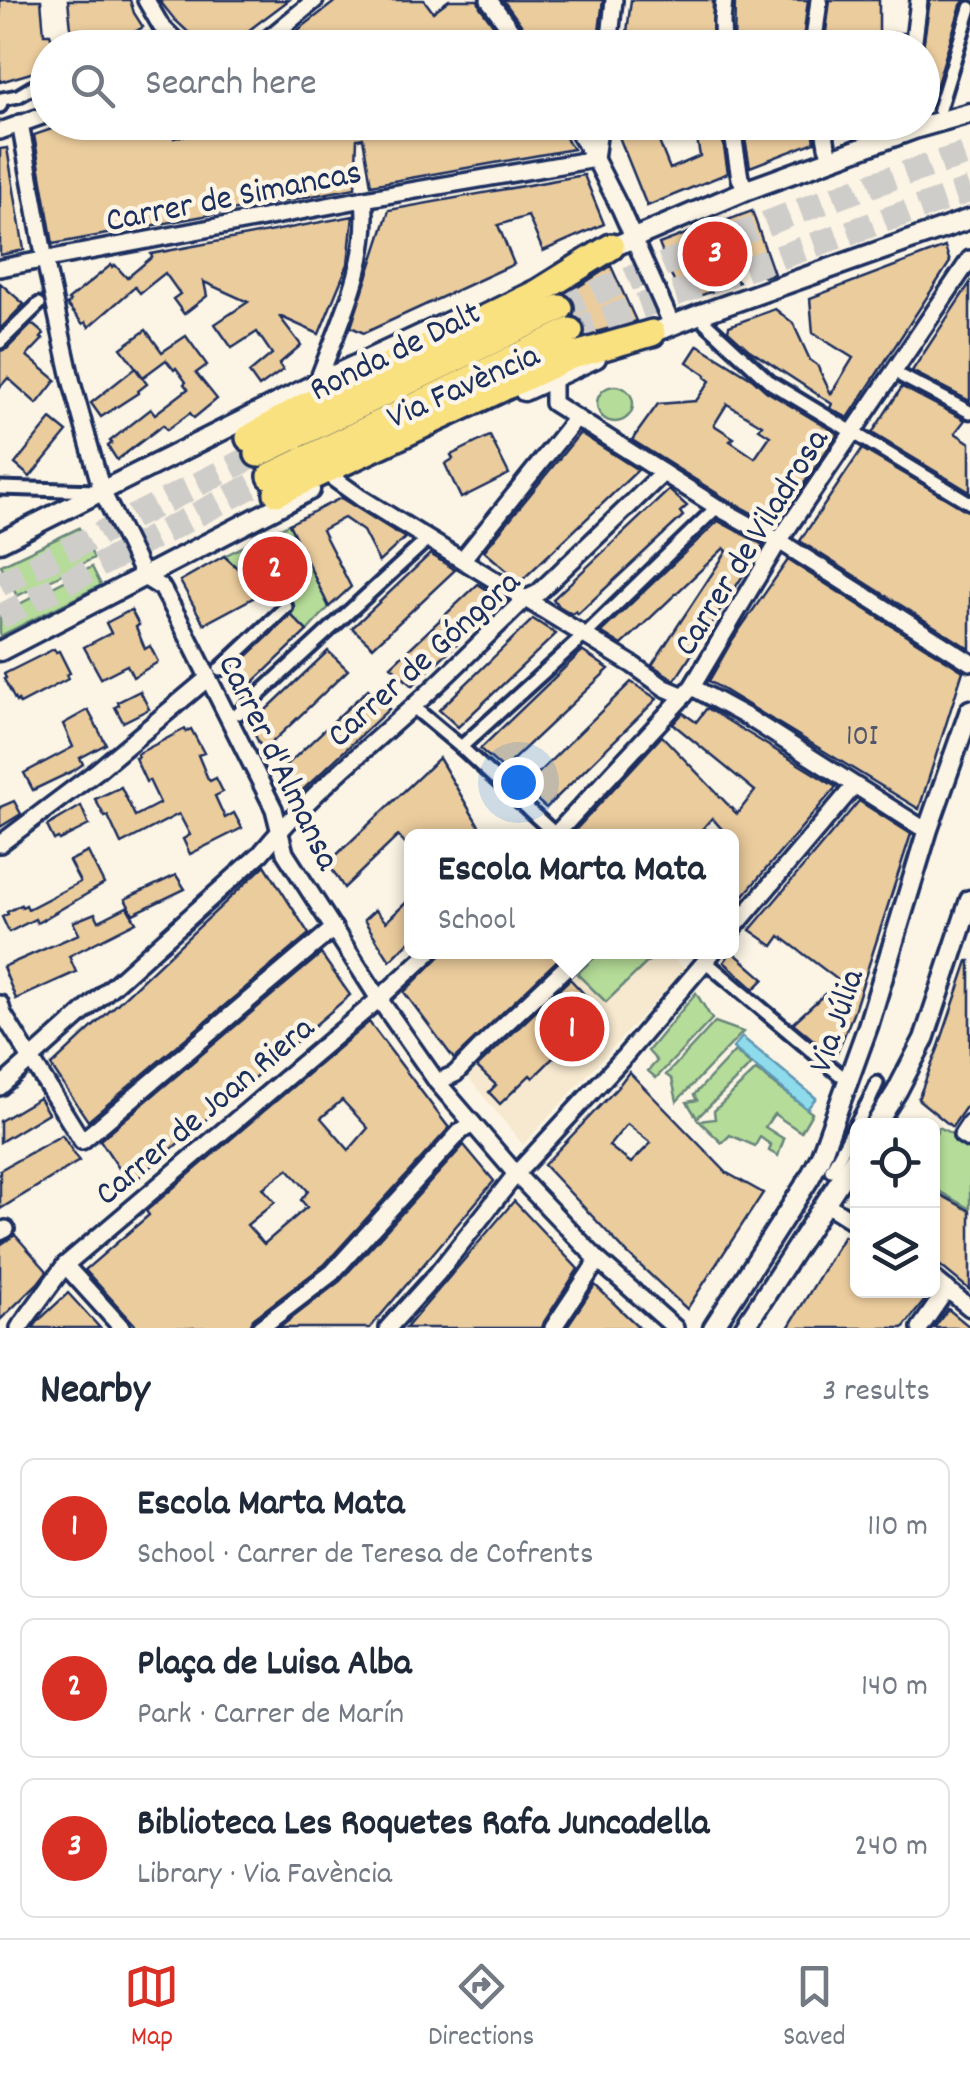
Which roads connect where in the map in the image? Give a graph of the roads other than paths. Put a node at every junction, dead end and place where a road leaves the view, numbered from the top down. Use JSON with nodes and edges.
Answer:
{"nodes":[{"id":1,"x":146,"y":0,"type":"edge"},
{"id":2,"x":315,"y":0,"type":"edge"},
{"id":3,"x":488,"y":0,"type":"edge"},
{"id":4,"x":614,"y":0,"type":"edge"},
{"id":5,"x":724,"y":0,"type":"edge"},
{"id":6,"x":819,"y":0,"type":"edge"},
{"id":7,"x":920,"y":0,"type":"edge"},
{"id":8,"x":970,"y":8,"type":"edge"},
{"id":9,"x":165,"y":30,"type":"edge"},
{"id":10,"x":279,"y":30,"type":"edge"},
{"id":11,"x":510,"y":30,"type":"edge"},
{"id":12,"x":611,"y":30,"type":"edge"},
{"id":13,"x":722,"y":30,"type":"edge"},
{"id":14,"x":815,"y":30,"type":"edge"},
{"id":15,"x":916,"y":30,"type":"edge"},
{"id":16,"x":30,"y":91,"type":"edge"},
{"id":17,"x":0,"y":106,"type":"edge"},
{"id":18,"x":940,"y":106,"type":"edge"},
{"id":19,"x":970,"y":113,"type":"edge"},
{"id":20,"x":30,"y":120,"type":"edge"},
{"id":21,"x":940,"y":120,"type":"edge"},
{"id":22,"x":20,"y":123,"type":"junction"},
{"id":23,"x":0,"y":131,"type":"edge"},
{"id":24,"x":584,"y":140,"type":"edge"},
{"id":25,"x":598,"y":140,"type":"edge"},
{"id":26,"x":733,"y":140,"type":"edge"},
{"id":27,"x":826,"y":140,"type":"edge"},
{"id":28,"x":881,"y":140,"type":"edge"},
{"id":29,"x":596,"y":159,"type":"junction"},
{"id":30,"x":832,"y":160,"type":"junction"},
{"id":31,"x":747,"y":190,"type":"junction"},
{"id":32,"x":364,"y":199,"type":"junction"},
{"id":33,"x":970,"y":219,"type":"edge"},
{"id":34,"x":622,"y":242,"type":"junction"},
{"id":35,"x":970,"y":259,"type":"edge"},
{"id":36,"x":45,"y":260,"type":"junction"},
{"id":37,"x":0,"y":268,"type":"edge"},
{"id":38,"x":40,"y":304,"type":"dead end"},
{"id":39,"x":565,"y":319,"type":"tunnel mouth"},
{"id":40,"x":705,"y":322,"type":"dead end"},
{"id":41,"x":662,"y":329,"type":"junction"},
{"id":42,"x":0,"y":342,"type":"edge"},
{"id":43,"x":903,"y":377,"type":"dead end"},
{"id":44,"x":553,"y":378,"type":"junction"},
{"id":45,"x":317,"y":383,"type":"junction"},
{"id":46,"x":970,"y":412,"type":"edge"},
{"id":47,"x":576,"y":418,"type":"junction"},
{"id":48,"x":854,"y":433,"type":"junction"},
{"id":49,"x":264,"y":465,"type":"junction"},
{"id":50,"x":663,"y":473,"type":"junction"},
{"id":51,"x":333,"y":478,"type":"junction"},
{"id":52,"x":0,"y":488,"type":"edge"},
{"id":53,"x":102,"y":491,"type":"junction"},
{"id":54,"x":970,"y":503,"type":"edge"},
{"id":55,"x":717,"y":507,"type":"junction"},
{"id":56,"x":428,"y":539,"type":"junction"},
{"id":57,"x":779,"y":541,"type":"junction"},
{"id":58,"x":0,"y":542,"type":"edge"},
{"id":59,"x":462,"y":560,"type":"junction"},
{"id":60,"x":144,"y":577,"type":"junction"},
{"id":61,"x":525,"y":598,"type":"junction"},
{"id":62,"x":286,"y":607,"type":"dead end"},
{"id":63,"x":584,"y":635,"type":"junction"},
{"id":64,"x":0,"y":651,"type":"edge"},
{"id":65,"x":970,"y":662,"type":"edge"},
{"id":66,"x":214,"y":674,"type":"junction"},
{"id":67,"x":688,"y":692,"type":"junction"},
{"id":68,"x":412,"y":706,"type":"junction"},
{"id":69,"x":970,"y":710,"type":"edge"},
{"id":70,"x":239,"y":714,"type":"dead end"},
{"id":71,"x":461,"y":747,"type":"junction"},
{"id":72,"x":854,"y":786,"type":"junction"},
{"id":73,"x":549,"y":829,"type":"edge"},
{"id":74,"x":562,"y":829,"type":"edge"},
{"id":75,"x":928,"y":829,"type":"junction"},
{"id":76,"x":280,"y":830,"type":"junction"},
{"id":77,"x":0,"y":844,"type":"edge"},
{"id":78,"x":970,"y":900,"type":"edge"},
{"id":79,"x":739,"y":922,"type":"edge"},
{"id":80,"x":334,"y":928,"type":"junction"},
{"id":81,"x":422,"y":959,"type":"edge"},
{"id":82,"x":574,"y":959,"type":"edge"},
{"id":83,"x":701,"y":959,"type":"edge"},
{"id":84,"x":709,"y":959,"type":"edge"},
{"id":85,"x":379,"y":999,"type":"junction"},
{"id":86,"x":0,"y":1004,"type":"edge"},
{"id":87,"x":31,"y":1057,"type":"junction"},
{"id":88,"x":849,"y":1078,"type":"junction"},
{"id":89,"x":436,"y":1082,"type":"junction"},
{"id":90,"x":876,"y":1082,"type":"dead end"},
{"id":91,"x":0,"y":1087,"type":"edge"},
{"id":92,"x":880,"y":1118,"type":"edge"},
{"id":93,"x":473,"y":1124,"type":"junction"},
{"id":94,"x":850,"y":1166,"type":"edge"},
{"id":95,"x":831,"y":1170,"type":"dead end"},
{"id":96,"x":516,"y":1174,"type":"junction"},
{"id":97,"x":826,"y":1204,"type":"junction"},
{"id":98,"x":850,"y":1219,"type":"edge"},
{"id":99,"x":598,"y":1260,"type":"junction"},
{"id":100,"x":65,"y":1265,"type":"junction"},
{"id":101,"x":940,"y":1283,"type":"edge"},
{"id":102,"x":947,"y":1289,"type":"junction"},
{"id":103,"x":970,"y":1308,"type":"edge"},
{"id":104,"x":18,"y":1328,"type":"edge"},
{"id":105,"x":122,"y":1328,"type":"edge"},
{"id":106,"x":260,"y":1328,"type":"edge"},
{"id":107,"x":388,"y":1328,"type":"edge"},
{"id":108,"x":553,"y":1328,"type":"edge"},
{"id":109,"x":675,"y":1328,"type":"edge"},
{"id":110,"x":713,"y":1328,"type":"edge"},
{"id":111,"x":744,"y":1328,"type":"edge"},
{"id":112,"x":920,"y":1328,"type":"edge"}],
"edges":[{"from":1,"to":9,"type":"street"},
{"from":2,"to":10,"type":"street"},
{"from":3,"to":11,"type":"street"},
{"from":4,"to":12,"type":"street"},
{"from":5,"to":13,"type":"street"},
{"from":6,"to":14,"type":"street"},
{"from":7,"to":15,"type":"street"},
{"from":8,"to":18,"type":"street"},
{"from":16,"to":17,"type":"street"},
{"from":19,"to":21,"type":"street","name":"Via Favència"},
{"from":20,"to":22,"type":"street"},
{"from":22,"to":23,"type":"street"},
{"from":22,"to":36,"type":"street","name":"Carrer d'Almansa"},
{"from":24,"to":29,"type":"street"},
{"from":25,"to":29,"type":"street"},
{"from":26,"to":31,"type":"street"},
{"from":27,"to":30,"type":"street"},
{"from":28,"to":30,"type":"street","name":"Via Favència"},
{"from":29,"to":32,"type":"street","name":"Carrer de Simancas"},
{"from":29,"to":34,"type":"street"},
{"from":30,"to":31,"type":"street","name":"Via Favència"},
{"from":31,"to":34,"type":"street","name":"Via Favència"},
{"from":32,"to":36,"type":"street","name":"Carrer de Simancas"},
{"from":32,"to":45,"type":"street"},
{"from":33,"to":41,"type":"street","name":"Via Favència"},
{"from":34,"to":41,"type":"street"},
{"from":34,"to":45,"type":"street","name":"Via Favència"},
{"from":34,"to":49,"type":"highway"},
{"from":35,"to":48,"type":"street","name":"Carrer de Viladrosa"},
{"from":36,"to":37,"type":"street","name":"Carrer de Simancas"},
{"from":36,"to":53,"type":"street","name":"Carrer d'Almansa"},
{"from":38,"to":42,"type":"street"},
{"from":39,"to":49,"type":"highway","name":"Ronda de Dalt"},
{"from":40,"to":48,"type":"street"},
{"from":41,"to":44,"type":"street","name":"Via Favència"},
{"from":41,"to":49,"type":"highway"},
{"from":43,"to":46,"type":"street"},
{"from":44,"to":47,"type":"street"},
{"from":44,"to":51,"type":"street","name":"Via Favència"},
{"from":45,"to":53,"type":"street","name":"Via Favència"},
{"from":47,"to":50,"type":"street"},
{"from":47,"to":59,"type":"street"},
{"from":48,"to":54,"type":"street"},
{"from":48,"to":57,"type":"street","name":"Carrer de Viladrosa"},
{"from":50,"to":55,"type":"street"},
{"from":50,"to":61,"type":"street","name":"Carrer de Góngora"},
{"from":51,"to":56,"type":"street"},
{"from":51,"to":60,"type":"street","name":"Via Favència"},
{"from":52,"to":53,"type":"street"},
{"from":53,"to":58,"type":"street","name":"Via Favència"},
{"from":53,"to":60,"type":"street","name":"Carrer d'Almansa"},
{"from":55,"to":57,"type":"street"},
{"from":55,"to":63,"type":"street"},
{"from":56,"to":59,"type":"street"},
{"from":56,"to":70,"type":"street"},
{"from":57,"to":65,"type":"street"},
{"from":57,"to":67,"type":"street","name":"Carrer de Viladrosa"},
{"from":59,"to":61,"type":"street"},
{"from":60,"to":64,"type":"street","name":"Via Favència"},
{"from":60,"to":66,"type":"street","name":"Carrer d'Almansa"},
{"from":61,"to":63,"type":"street"},
{"from":61,"to":68,"type":"street","name":"Carrer de Góngora"},
{"from":62,"to":66,"type":"street"},
{"from":63,"to":67,"type":"street"},
{"from":63,"to":71,"type":"street"},
{"from":66,"to":76,"type":"street","name":"Carrer d'Almansa"},
{"from":66,"to":77,"type":"street"},
{"from":67,"to":72,"type":"street"},
{"from":67,"to":74,"type":"street","name":"Carrer de Viladrosa"},
{"from":68,"to":71,"type":"street"},
{"from":68,"to":76,"type":"street","name":"Carrer de Góngora"},
{"from":69,"to":75,"type":"street","name":"Via Júlia"},
{"from":71,"to":73,"type":"street"},
{"from":72,"to":75,"type":"street"},
{"from":72,"to":79,"type":"street"},
{"from":75,"to":88,"type":"street","name":"Via Júlia"},
{"from":76,"to":80,"type":"street","name":"Carrer d'Almansa"},
{"from":76,"to":87,"type":"street","name":"Carrer de Góngora"},
{"from":78,"to":92,"type":"street"},
{"from":80,"to":85,"type":"street","name":"Carrer d'Almansa"},
{"from":80,"to":87,"type":"street"},
{"from":81,"to":85,"type":"street"},
{"from":82,"to":89,"type":"street"},
{"from":83,"to":96,"type":"street"},
{"from":84,"to":88,"type":"street"},
{"from":85,"to":89,"type":"street","name":"Carrer d'Almansa"},
{"from":85,"to":100,"type":"street","name":"Carrer de Joan Riera"},
{"from":86,"to":87,"type":"street"},
{"from":87,"to":91,"type":"street","name":"Carrer de Góngora"},
{"from":88,"to":110,"type":"street","name":"Via Júlia"},
{"from":89,"to":93,"type":"street","name":"Carrer d'Almansa"},
{"from":90,"to":95,"type":"street","name":"Via Júlia"},
{"from":93,"to":96,"type":"street","name":"Carrer d'Almansa"},
{"from":93,"to":106,"type":"street"},
{"from":94,"to":97,"type":"street"},
{"from":96,"to":99,"type":"street","name":"Carrer d'Almansa"},
{"from":96,"to":107,"type":"street"},
{"from":97,"to":98,"type":"street"},
{"from":97,"to":111,"type":"street"},
{"from":99,"to":108,"type":"street"},
{"from":99,"to":109,"type":"street","name":"Carrer d'Almansa"},
{"from":100,"to":104,"type":"street","name":"Carrer de Joan Riera"},
{"from":100,"to":105,"type":"street"},
{"from":101,"to":102,"type":"street"},
{"from":102,"to":103,"type":"street"},
{"from":102,"to":112,"type":"street"}]}
